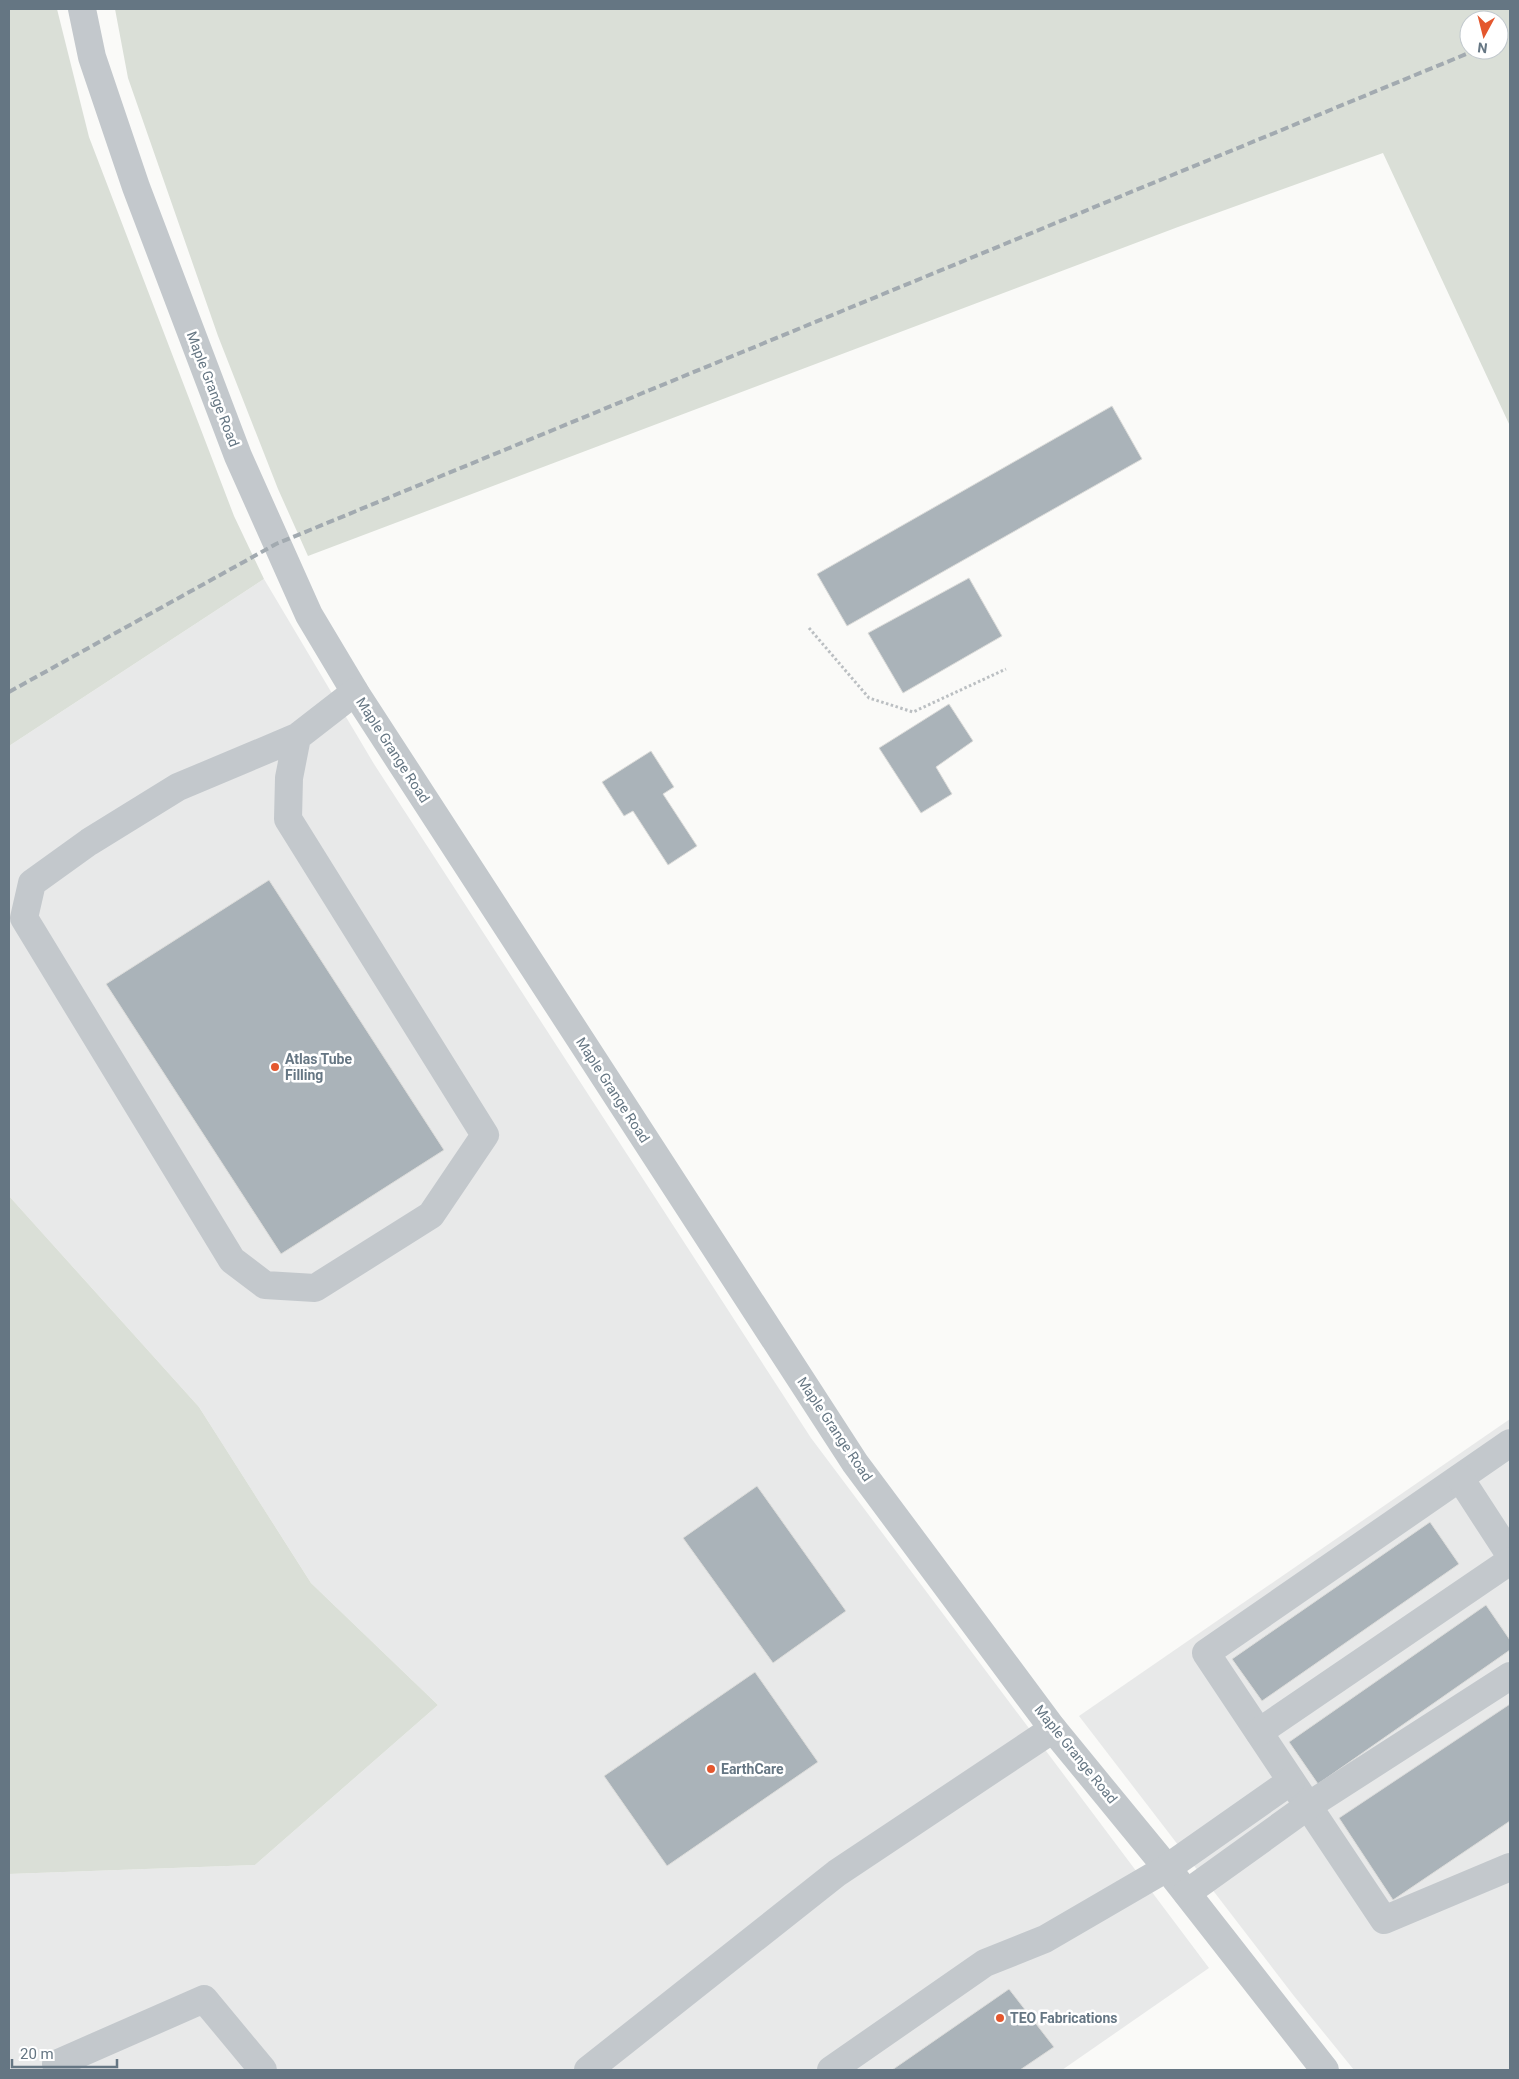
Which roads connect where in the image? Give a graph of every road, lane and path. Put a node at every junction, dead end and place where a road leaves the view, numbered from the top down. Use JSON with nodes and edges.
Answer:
{"nodes":[{"id":1,"x":82,"y":9,"type":"edge"},
{"id":2,"x":808,"y":628,"type":"dead end"},
{"id":3,"x":1006,"y":668,"type":"dead end"},
{"id":4,"x":354,"y":692,"type":"junction"},
{"id":5,"x":298,"y":737,"type":"junction"},
{"id":6,"x":1510,"y":1443,"type":"edge"},
{"id":7,"x":1460,"y":1478,"type":"junction"},
{"id":8,"x":1510,"y":1555,"type":"edge"},
{"id":9,"x":1510,"y":1561,"type":"edge"},
{"id":10,"x":1510,"y":1676,"type":"edge"},
{"id":11,"x":1054,"y":1728,"type":"junction"},
{"id":12,"x":1259,"y":1732,"type":"junction"},
{"id":13,"x":1291,"y":1781,"type":"junction"},
{"id":14,"x":1308,"y":1806,"type":"junction"},
{"id":15,"x":1510,"y":1867,"type":"edge"},
{"id":16,"x":1167,"y":1868,"type":"junction"},
{"id":17,"x":1187,"y":1893,"type":"junction"},
{"id":18,"x":60,"y":2070,"type":"edge"},
{"id":19,"x":263,"y":2070,"type":"edge"},
{"id":20,"x":588,"y":2070,"type":"edge"},
{"id":21,"x":831,"y":2070,"type":"edge"},
{"id":22,"x":1325,"y":2070,"type":"edge"}],
"edges":[{"from":1,"to":4,"type":"street","name":"Maple Grange Road"},
{"from":2,"to":3,"type":"path"},
{"from":4,"to":5,"type":"street"},
{"from":4,"to":11,"type":"street","name":"Maple Grange Road"},
{"from":5,"to":5,"type":"street"},
{"from":6,"to":7,"type":"street"},
{"from":7,"to":8,"type":"street"},
{"from":7,"to":12,"type":"street"},
{"from":9,"to":12,"type":"street"},
{"from":10,"to":14,"type":"street"},
{"from":11,"to":16,"type":"street","name":"Maple Grange Road"},
{"from":11,"to":20,"type":"street"},
{"from":12,"to":13,"type":"street"},
{"from":13,"to":14,"type":"street"},
{"from":13,"to":16,"type":"street"},
{"from":14,"to":15,"type":"street"},
{"from":14,"to":17,"type":"street"},
{"from":16,"to":17,"type":"street","name":"Maple Grange Road"},
{"from":16,"to":21,"type":"street"},
{"from":17,"to":22,"type":"street","name":"Maple Grange Road"},
{"from":18,"to":19,"type":"street"}]}
